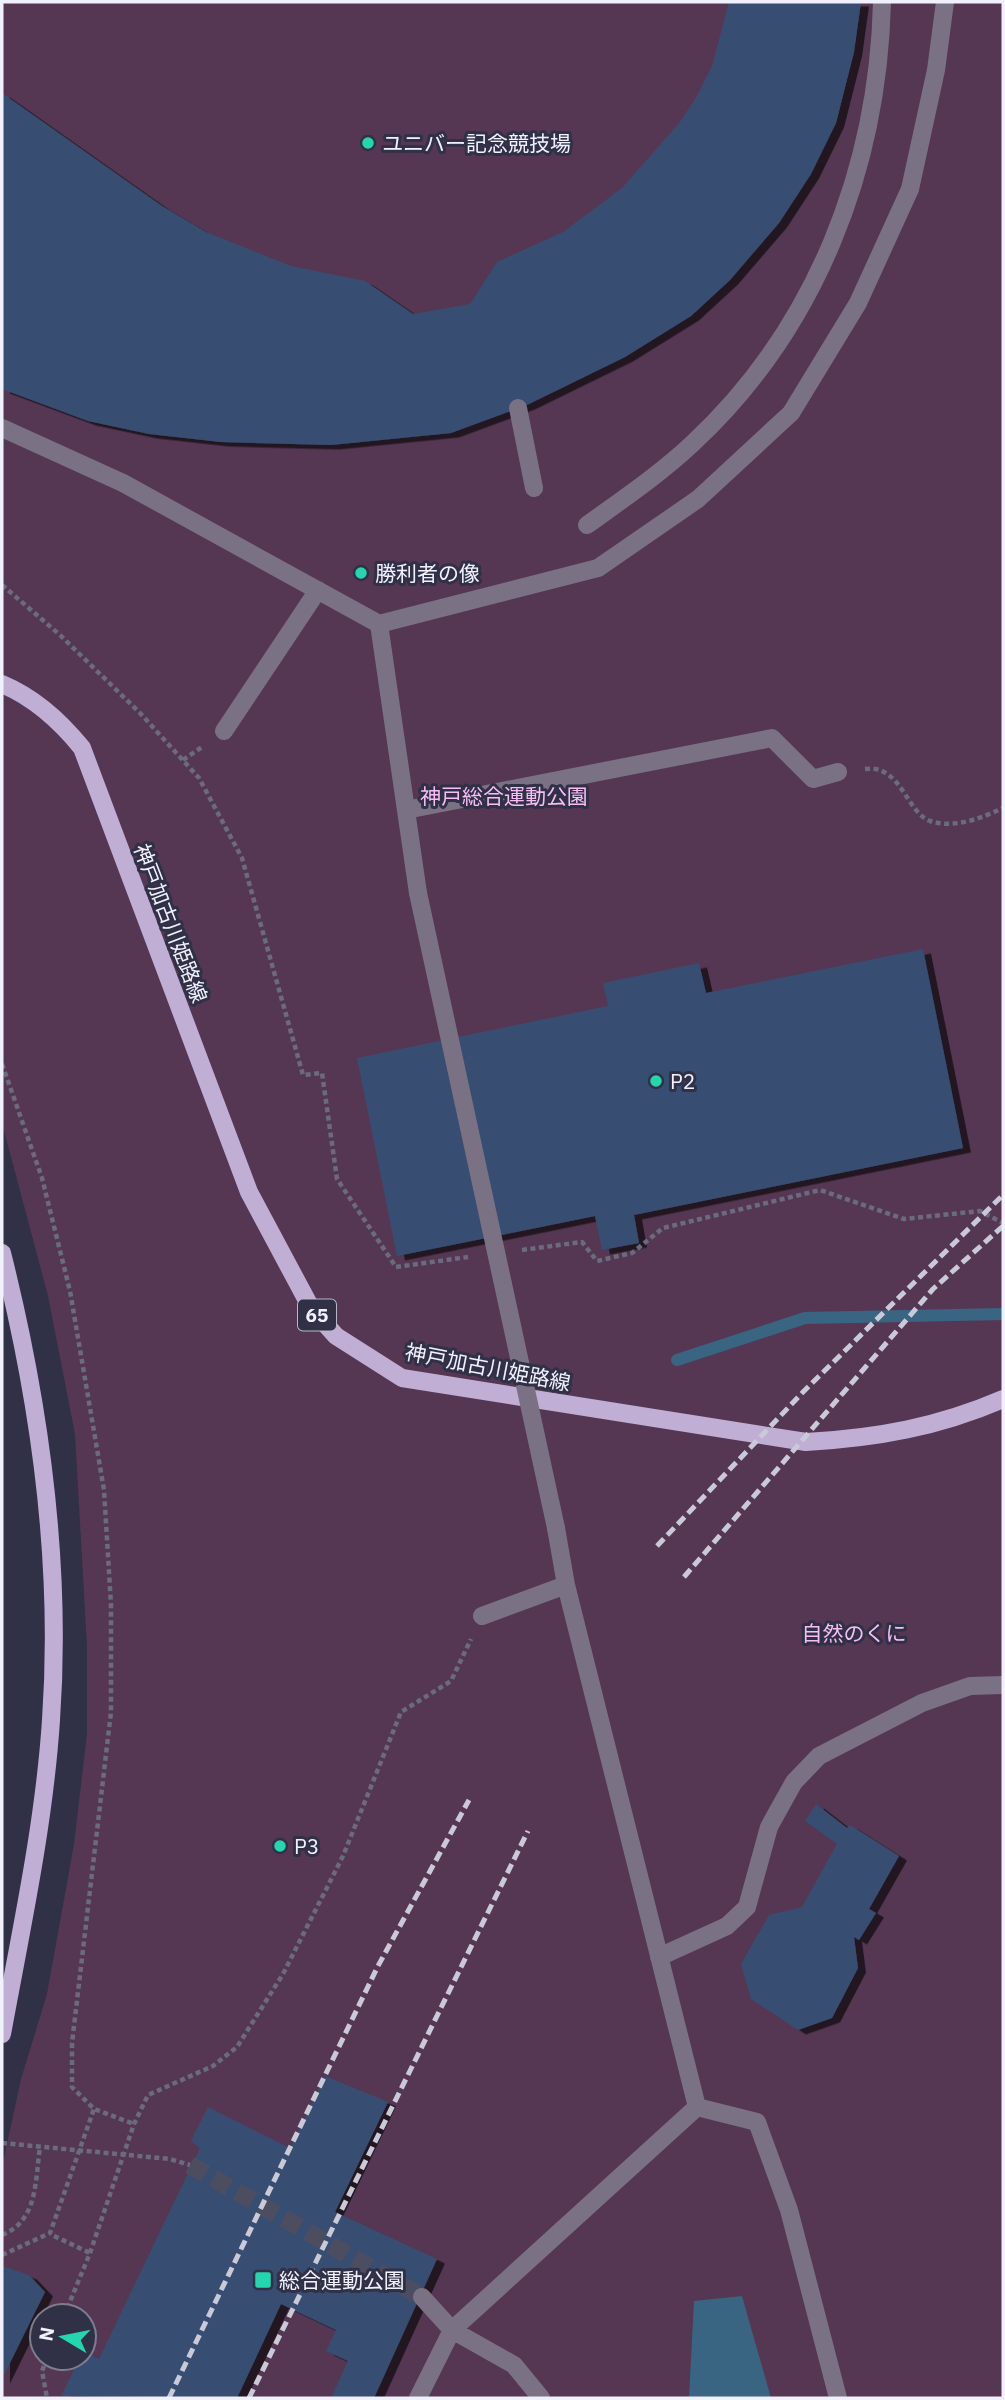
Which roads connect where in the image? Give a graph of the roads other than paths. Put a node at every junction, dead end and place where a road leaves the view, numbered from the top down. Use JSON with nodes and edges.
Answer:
{"nodes":[{"id":1,"x":882,"y":2,"type":"edge"},
{"id":2,"x":945,"y":2,"type":"edge"},
{"id":3,"x":518,"y":408,"type":"dead end"},
{"id":4,"x":2,"y":428,"type":"edge"},
{"id":5,"x":534,"y":488,"type":"dead end"},
{"id":6,"x":587,"y":525,"type":"dead end"},
{"id":7,"x":317,"y":590,"type":"junction"},
{"id":8,"x":379,"y":624,"type":"junction"},
{"id":9,"x":2,"y":684,"type":"edge"},
{"id":10,"x":224,"y":731,"type":"dead end"},
{"id":11,"x":838,"y":772,"type":"road end"},
{"id":12,"x":406,"y":810,"type":"junction"},
{"id":13,"x":2,"y":1253,"type":"edge"},
{"id":14,"x":1003,"y":1399,"type":"edge"},
{"id":15,"x":566,"y":1585,"type":"junction"},
{"id":16,"x":482,"y":1616,"type":"road end"},
{"id":17,"x":1003,"y":1685,"type":"edge"},
{"id":18,"x":659,"y":1958,"type":"junction"},
{"id":19,"x":2,"y":2034,"type":"edge"},
{"id":20,"x":697,"y":2107,"type":"junction"},
{"id":21,"x":422,"y":2297,"type":"tunnel mouth"},
{"id":22,"x":452,"y":2330,"type":"junction"},
{"id":23,"x":418,"y":2398,"type":"edge"},
{"id":24,"x":541,"y":2398,"type":"edge"},
{"id":25,"x":838,"y":2398,"type":"edge"}],
"edges":[{"from":1,"to":6,"type":"street"},
{"from":2,"to":8,"type":"street"},
{"from":3,"to":5,"type":"street"},
{"from":4,"to":7,"type":"street"},
{"from":7,"to":8,"type":"street"},
{"from":7,"to":10,"type":"street"},
{"from":8,"to":12,"type":"street"},
{"from":9,"to":14,"type":"main road","name":"神戸加古川姫路線","number":"65"},
{"from":11,"to":12,"type":"street"},
{"from":12,"to":15,"type":"street","bridge":true},
{"from":13,"to":19,"type":"main road"},
{"from":15,"to":16,"type":"street"},
{"from":15,"to":18,"type":"street"},
{"from":17,"to":18,"type":"street"},
{"from":18,"to":20,"type":"street"},
{"from":20,"to":22,"type":"street"},
{"from":20,"to":25,"type":"street"},
{"from":21,"to":22,"type":"street"},
{"from":22,"to":23,"type":"street"},
{"from":22,"to":24,"type":"street"}]}
